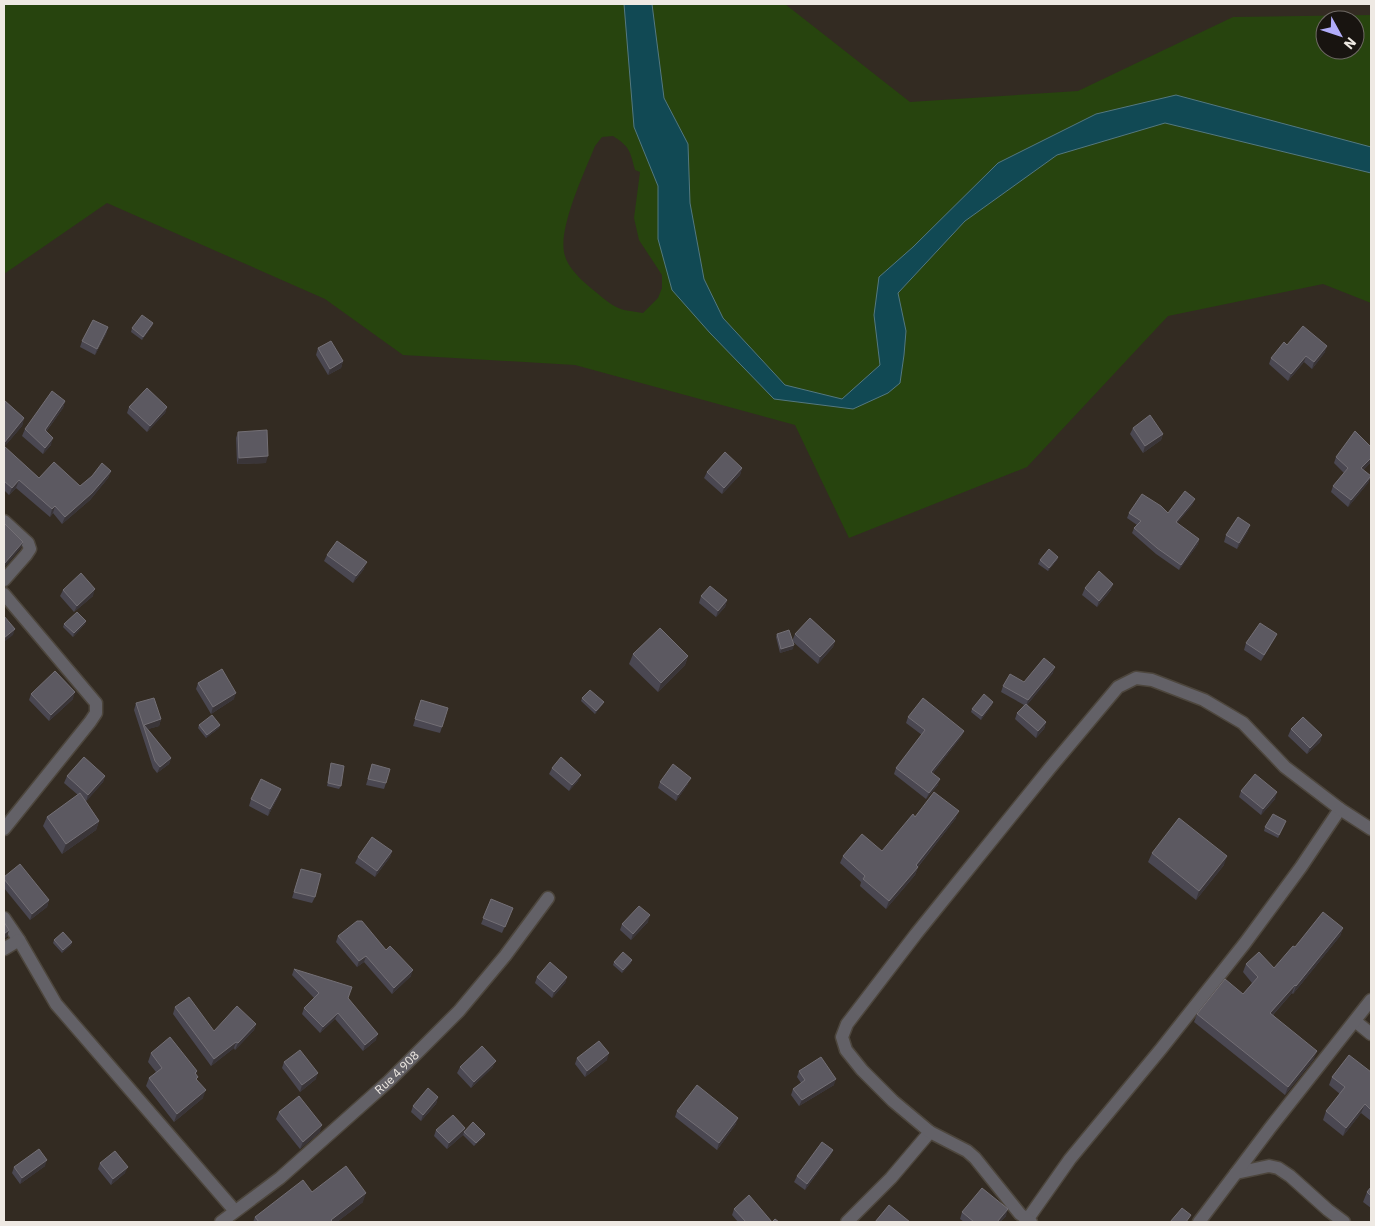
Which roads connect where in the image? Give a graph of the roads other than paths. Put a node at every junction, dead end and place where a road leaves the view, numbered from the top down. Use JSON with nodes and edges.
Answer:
{"nodes":[{"id":1,"x":4,"y":521,"type":"edge"},
{"id":2,"x":4,"y":580,"type":"edge"},
{"id":3,"x":4,"y":594,"type":"edge"},
{"id":4,"x":1340,"y":809,"type":"junction"},
{"id":5,"x":4,"y":829,"type":"edge"},
{"id":6,"x":1371,"y":829,"type":"edge"},
{"id":7,"x":548,"y":898,"type":"dead end"},
{"id":8,"x":4,"y":918,"type":"edge"},
{"id":9,"x":19,"y":940,"type":"junction"},
{"id":10,"x":4,"y":949,"type":"edge"},
{"id":11,"x":1371,"y":1000,"type":"edge"},
{"id":12,"x":1355,"y":1021,"type":"junction"},
{"id":13,"x":1371,"y":1034,"type":"edge"},
{"id":14,"x":930,"y":1132,"type":"junction"},
{"id":15,"x":1236,"y":1173,"type":"junction"},
{"id":16,"x":235,"y":1211,"type":"junction"},
{"id":17,"x":1029,"y":1221,"type":"edge"},
{"id":18,"x":221,"y":1222,"type":"edge"},
{"id":19,"x":847,"y":1222,"type":"edge"},
{"id":20,"x":1199,"y":1222,"type":"edge"},
{"id":21,"x":1344,"y":1222,"type":"edge"}],
"edges":[{"from":1,"to":2,"type":"street"},
{"from":3,"to":5,"type":"street"},
{"from":4,"to":6,"type":"street"},
{"from":4,"to":14,"type":"street"},
{"from":4,"to":17,"type":"street"},
{"from":7,"to":16,"type":"street","name":"Rue 4.908"},
{"from":8,"to":9,"type":"street"},
{"from":9,"to":10,"type":"street"},
{"from":9,"to":16,"type":"street"},
{"from":11,"to":12,"type":"street"},
{"from":12,"to":13,"type":"street"},
{"from":12,"to":15,"type":"street"},
{"from":14,"to":17,"type":"street"},
{"from":14,"to":19,"type":"street"},
{"from":15,"to":20,"type":"street"},
{"from":15,"to":21,"type":"street"},
{"from":16,"to":18,"type":"street","name":"Rue 4.908"}]}
